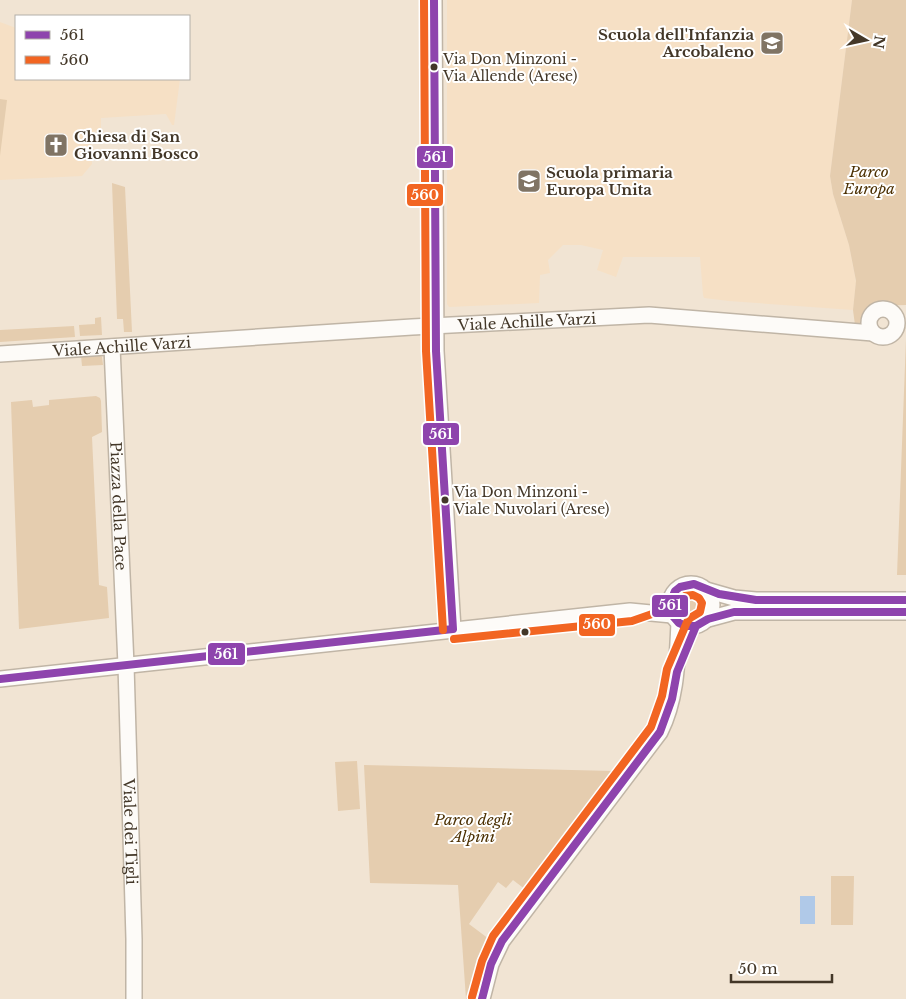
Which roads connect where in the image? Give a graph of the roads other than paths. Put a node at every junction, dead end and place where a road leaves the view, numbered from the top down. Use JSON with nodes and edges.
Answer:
{"nodes":[{"id":1,"x":434,"y":0,"type":"edge"},
{"id":2,"x":436,"y":326,"type":"junction"},
{"id":3,"x":873,"y":333,"type":"dead end"},
{"id":4,"x":112,"y":347,"type":"junction"},
{"id":5,"x":0,"y":354,"type":"edge"},
{"id":6,"x":706,"y":590,"type":"junction"},
{"id":7,"x":671,"y":597,"type":"junction"},
{"id":8,"x":906,"y":600,"type":"edge"},
{"id":9,"x":630,"y":611,"type":"junction"},
{"id":10,"x":906,"y":612,"type":"edge"},
{"id":11,"x":676,"y":619,"type":"junction"},
{"id":12,"x":702,"y":622,"type":"junction"},
{"id":13,"x":453,"y":629,"type":"junction"},
{"id":14,"x":126,"y":665,"type":"junction"},
{"id":15,"x":677,"y":672,"type":"junction"},
{"id":16,"x":0,"y":679,"type":"edge"},
{"id":17,"x":134,"y":999,"type":"edge"},
{"id":18,"x":482,"y":999,"type":"edge"}],
"edges":[{"from":1,"to":2,"type":"street"},
{"from":2,"to":3,"type":"street","name":"Viale Achille Varzi"},
{"from":2,"to":4,"type":"street","name":"Viale Achille Varzi"},
{"from":2,"to":13,"type":"street"},
{"from":4,"to":5,"type":"street","name":"Viale Achille Varzi"},
{"from":4,"to":14,"type":"street","name":"Piazza della Pace"},
{"from":6,"to":7,"type":"street"},
{"from":6,"to":8,"type":"street"},
{"from":6,"to":12,"type":"street"},
{"from":7,"to":9,"type":"street"},
{"from":7,"to":11,"type":"street"},
{"from":9,"to":11,"type":"street"},
{"from":9,"to":13,"type":"street"},
{"from":10,"to":12,"type":"street"},
{"from":11,"to":12,"type":"street"},
{"from":11,"to":15,"type":"street"},
{"from":12,"to":15,"type":"street"},
{"from":13,"to":14,"type":"street"},
{"from":14,"to":16,"type":"street"},
{"from":14,"to":17,"type":"street","name":"Viale dei Tigli"},
{"from":15,"to":18,"type":"street"}]}
